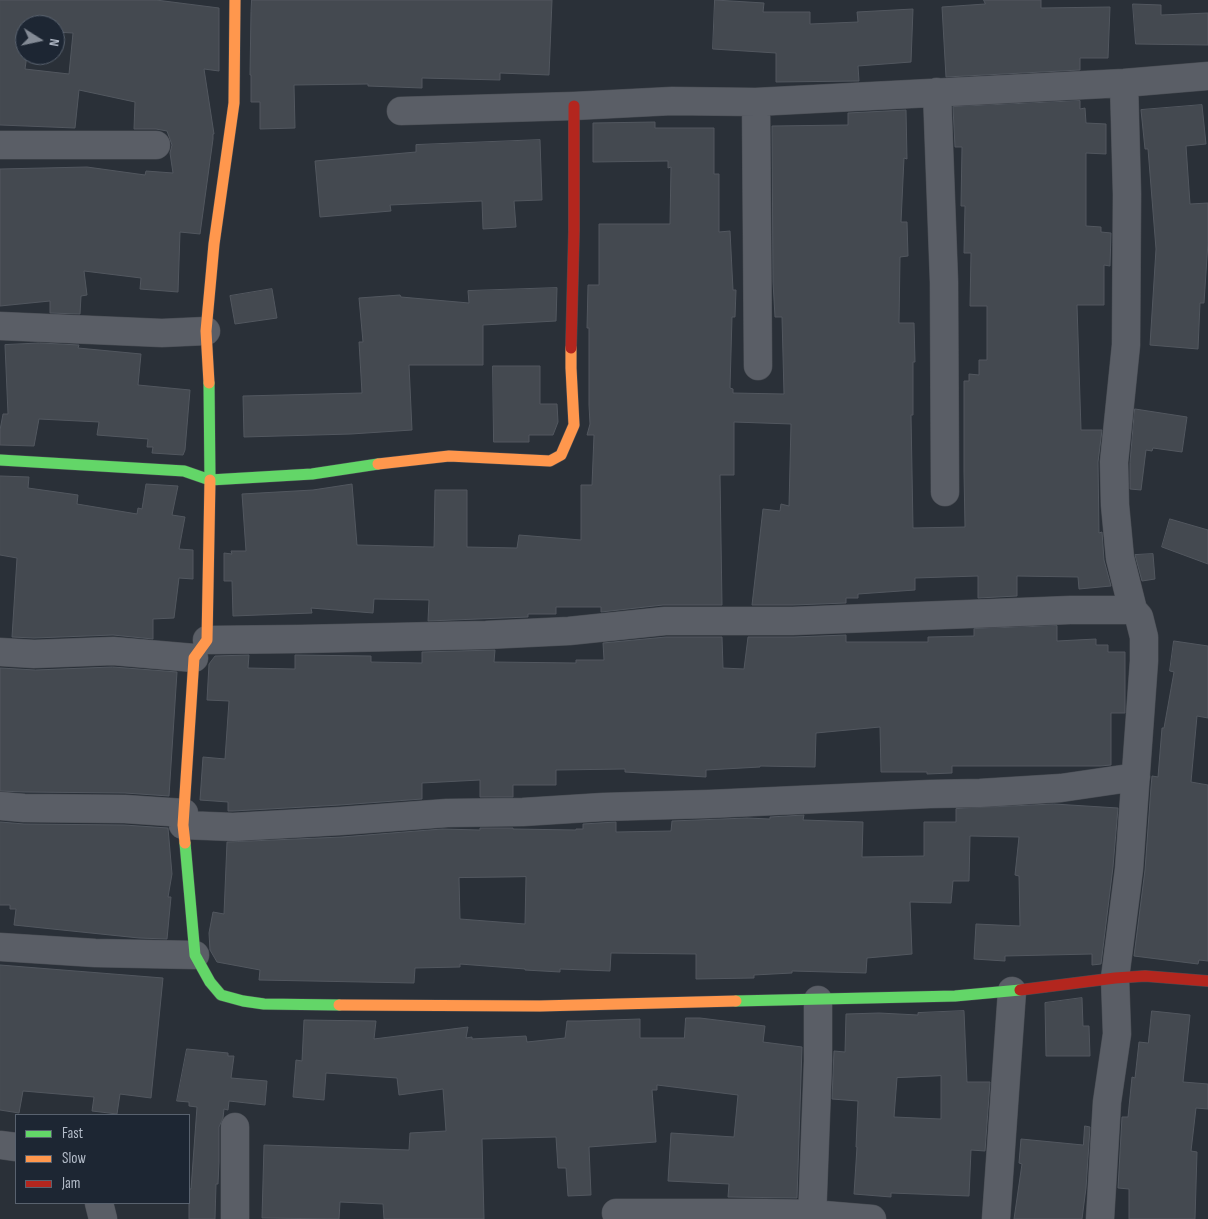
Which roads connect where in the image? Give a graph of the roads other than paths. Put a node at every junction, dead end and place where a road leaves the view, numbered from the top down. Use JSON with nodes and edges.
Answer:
{"nodes":[{"id":1,"x":234,"y":0,"type":"edge"},
{"id":2,"x":1208,"y":76,"type":"edge"},
{"id":3,"x":1124,"y":82,"type":"junction"},
{"id":4,"x":937,"y":92,"type":"junction"},
{"id":5,"x":756,"y":102,"type":"junction"},
{"id":6,"x":574,"y":106,"type":"junction"},
{"id":7,"x":402,"y":111,"type":"dead end"},
{"id":8,"x":156,"y":144,"type":"dead end"},
{"id":9,"x":0,"y":145,"type":"edge"},
{"id":10,"x":0,"y":326,"type":"edge"},
{"id":11,"x":206,"y":331,"type":"junction"},
{"id":12,"x":758,"y":366,"type":"dead end"},
{"id":13,"x":0,"y":460,"type":"edge"},
{"id":14,"x":210,"y":480,"type":"junction"},
{"id":15,"x":945,"y":492,"type":"dead end"},
{"id":16,"x":1133,"y":610,"type":"junction"},
{"id":17,"x":200,"y":649,"type":"junction"},
{"id":18,"x":0,"y":652,"type":"edge"},
{"id":19,"x":1136,"y":777,"type":"junction"},
{"id":20,"x":0,"y":806,"type":"edge"},
{"id":21,"x":184,"y":819,"type":"junction"},
{"id":22,"x":0,"y":947,"type":"edge"},
{"id":23,"x":195,"y":955,"type":"junction"},
{"id":24,"x":1115,"y":978,"type":"junction"},
{"id":25,"x":1208,"y":981,"type":"edge"},
{"id":26,"x":1012,"y":991,"type":"junction"},
{"id":27,"x":818,"y":1000,"type":"junction"},
{"id":28,"x":235,"y":1128,"type":"dead end"},
{"id":29,"x":0,"y":1145,"type":"edge"},
{"id":30,"x":15,"y":1147,"type":"edge"},
{"id":31,"x":99,"y":1204,"type":"edge"},
{"id":32,"x":616,"y":1213,"type":"dead end"},
{"id":33,"x":812,"y":1216,"type":"edge"},
{"id":34,"x":103,"y":1219,"type":"edge"},
{"id":35,"x":235,"y":1219,"type":"edge"},
{"id":36,"x":872,"y":1219,"type":"edge"},
{"id":37,"x":996,"y":1219,"type":"edge"},
{"id":38,"x":1100,"y":1219,"type":"edge"}],
"edges":[{"from":1,"to":11,"type":"street"},
{"from":2,"to":3,"type":"street"},
{"from":3,"to":4,"type":"street"},
{"from":3,"to":16,"type":"street"},
{"from":4,"to":5,"type":"street"},
{"from":4,"to":15,"type":"street"},
{"from":5,"to":6,"type":"street"},
{"from":5,"to":12,"type":"street"},
{"from":6,"to":7,"type":"street"},
{"from":6,"to":14,"type":"street"},
{"from":8,"to":9,"type":"street"},
{"from":10,"to":11,"type":"street"},
{"from":11,"to":14,"type":"street"},
{"from":13,"to":14,"type":"street"},
{"from":14,"to":17,"type":"street"},
{"from":16,"to":17,"type":"street"},
{"from":16,"to":19,"type":"street"},
{"from":17,"to":18,"type":"street"},
{"from":17,"to":21,"type":"street"},
{"from":19,"to":21,"type":"street"},
{"from":19,"to":24,"type":"street"},
{"from":20,"to":21,"type":"street"},
{"from":21,"to":23,"type":"street"},
{"from":22,"to":23,"type":"street"},
{"from":23,"to":27,"type":"street"},
{"from":24,"to":25,"type":"street"},
{"from":24,"to":26,"type":"street"},
{"from":24,"to":38,"type":"street"},
{"from":26,"to":27,"type":"street"},
{"from":26,"to":37,"type":"street"},
{"from":27,"to":33,"type":"street"},
{"from":28,"to":35,"type":"street"},
{"from":29,"to":30,"type":"street"},
{"from":31,"to":34,"type":"street"},
{"from":32,"to":33,"type":"street"},
{"from":33,"to":36,"type":"street"}]}
